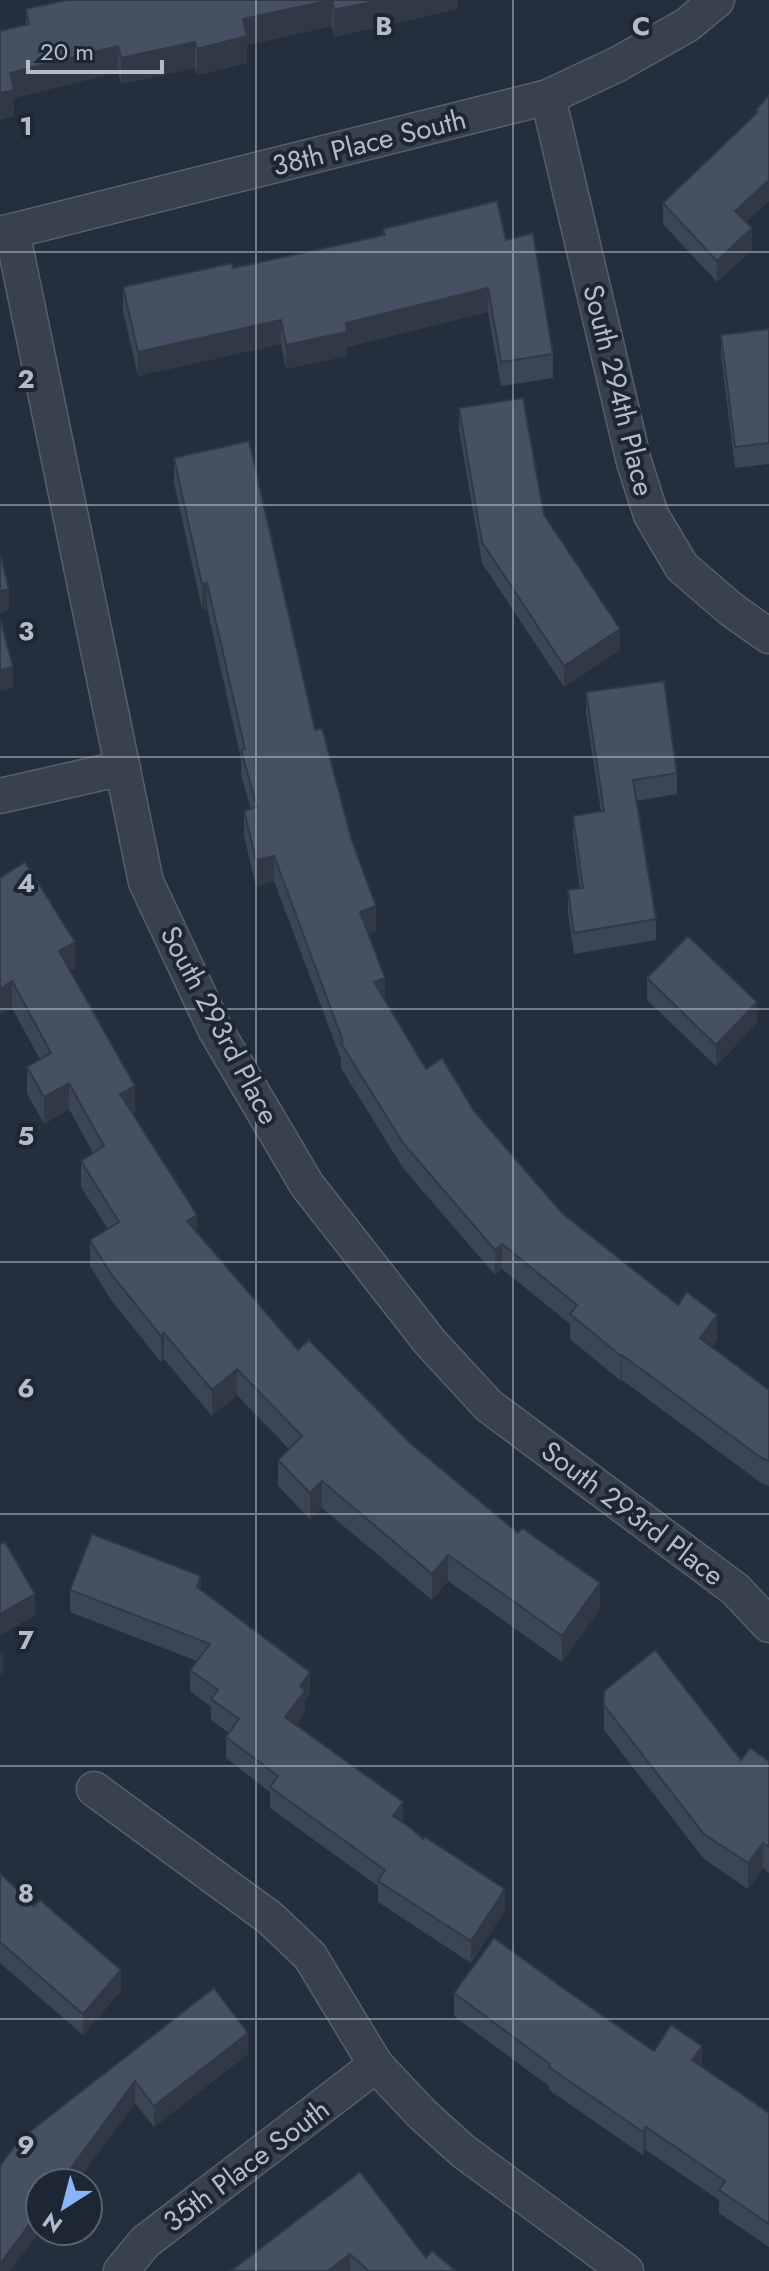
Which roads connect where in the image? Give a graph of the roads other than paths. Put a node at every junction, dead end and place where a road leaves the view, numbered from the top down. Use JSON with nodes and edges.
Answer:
{"nodes":[{"id":1,"x":717,"y":0,"type":"edge"},
{"id":2,"x":548,"y":97,"type":"junction"},
{"id":3,"x":6,"y":232,"type":"edge"},
{"id":4,"x":769,"y":636,"type":"edge"},
{"id":5,"x":123,"y":768,"type":"junction"},
{"id":6,"x":0,"y":796,"type":"edge"},
{"id":7,"x":769,"y":1625,"type":"edge"},
{"id":8,"x":94,"y":1789,"type":"dead end"},
{"id":9,"x":376,"y":2065,"type":"junction"},
{"id":10,"x":121,"y":2271,"type":"edge"},
{"id":11,"x":626,"y":2271,"type":"edge"}],
"edges":[{"from":1,"to":2,"type":"street","name":"38th Place South"},
{"from":2,"to":3,"type":"street","name":"38th Place South"},
{"from":2,"to":4,"type":"street","name":"South 294th Place"},
{"from":3,"to":5,"type":"street","name":"South 293rd Place"},
{"from":5,"to":6,"type":"street"},
{"from":5,"to":7,"type":"street","name":"South 293rd Place"},
{"from":8,"to":9,"type":"street"},
{"from":9,"to":10,"type":"street","name":"35th Place South"},
{"from":9,"to":11,"type":"street"}]}
